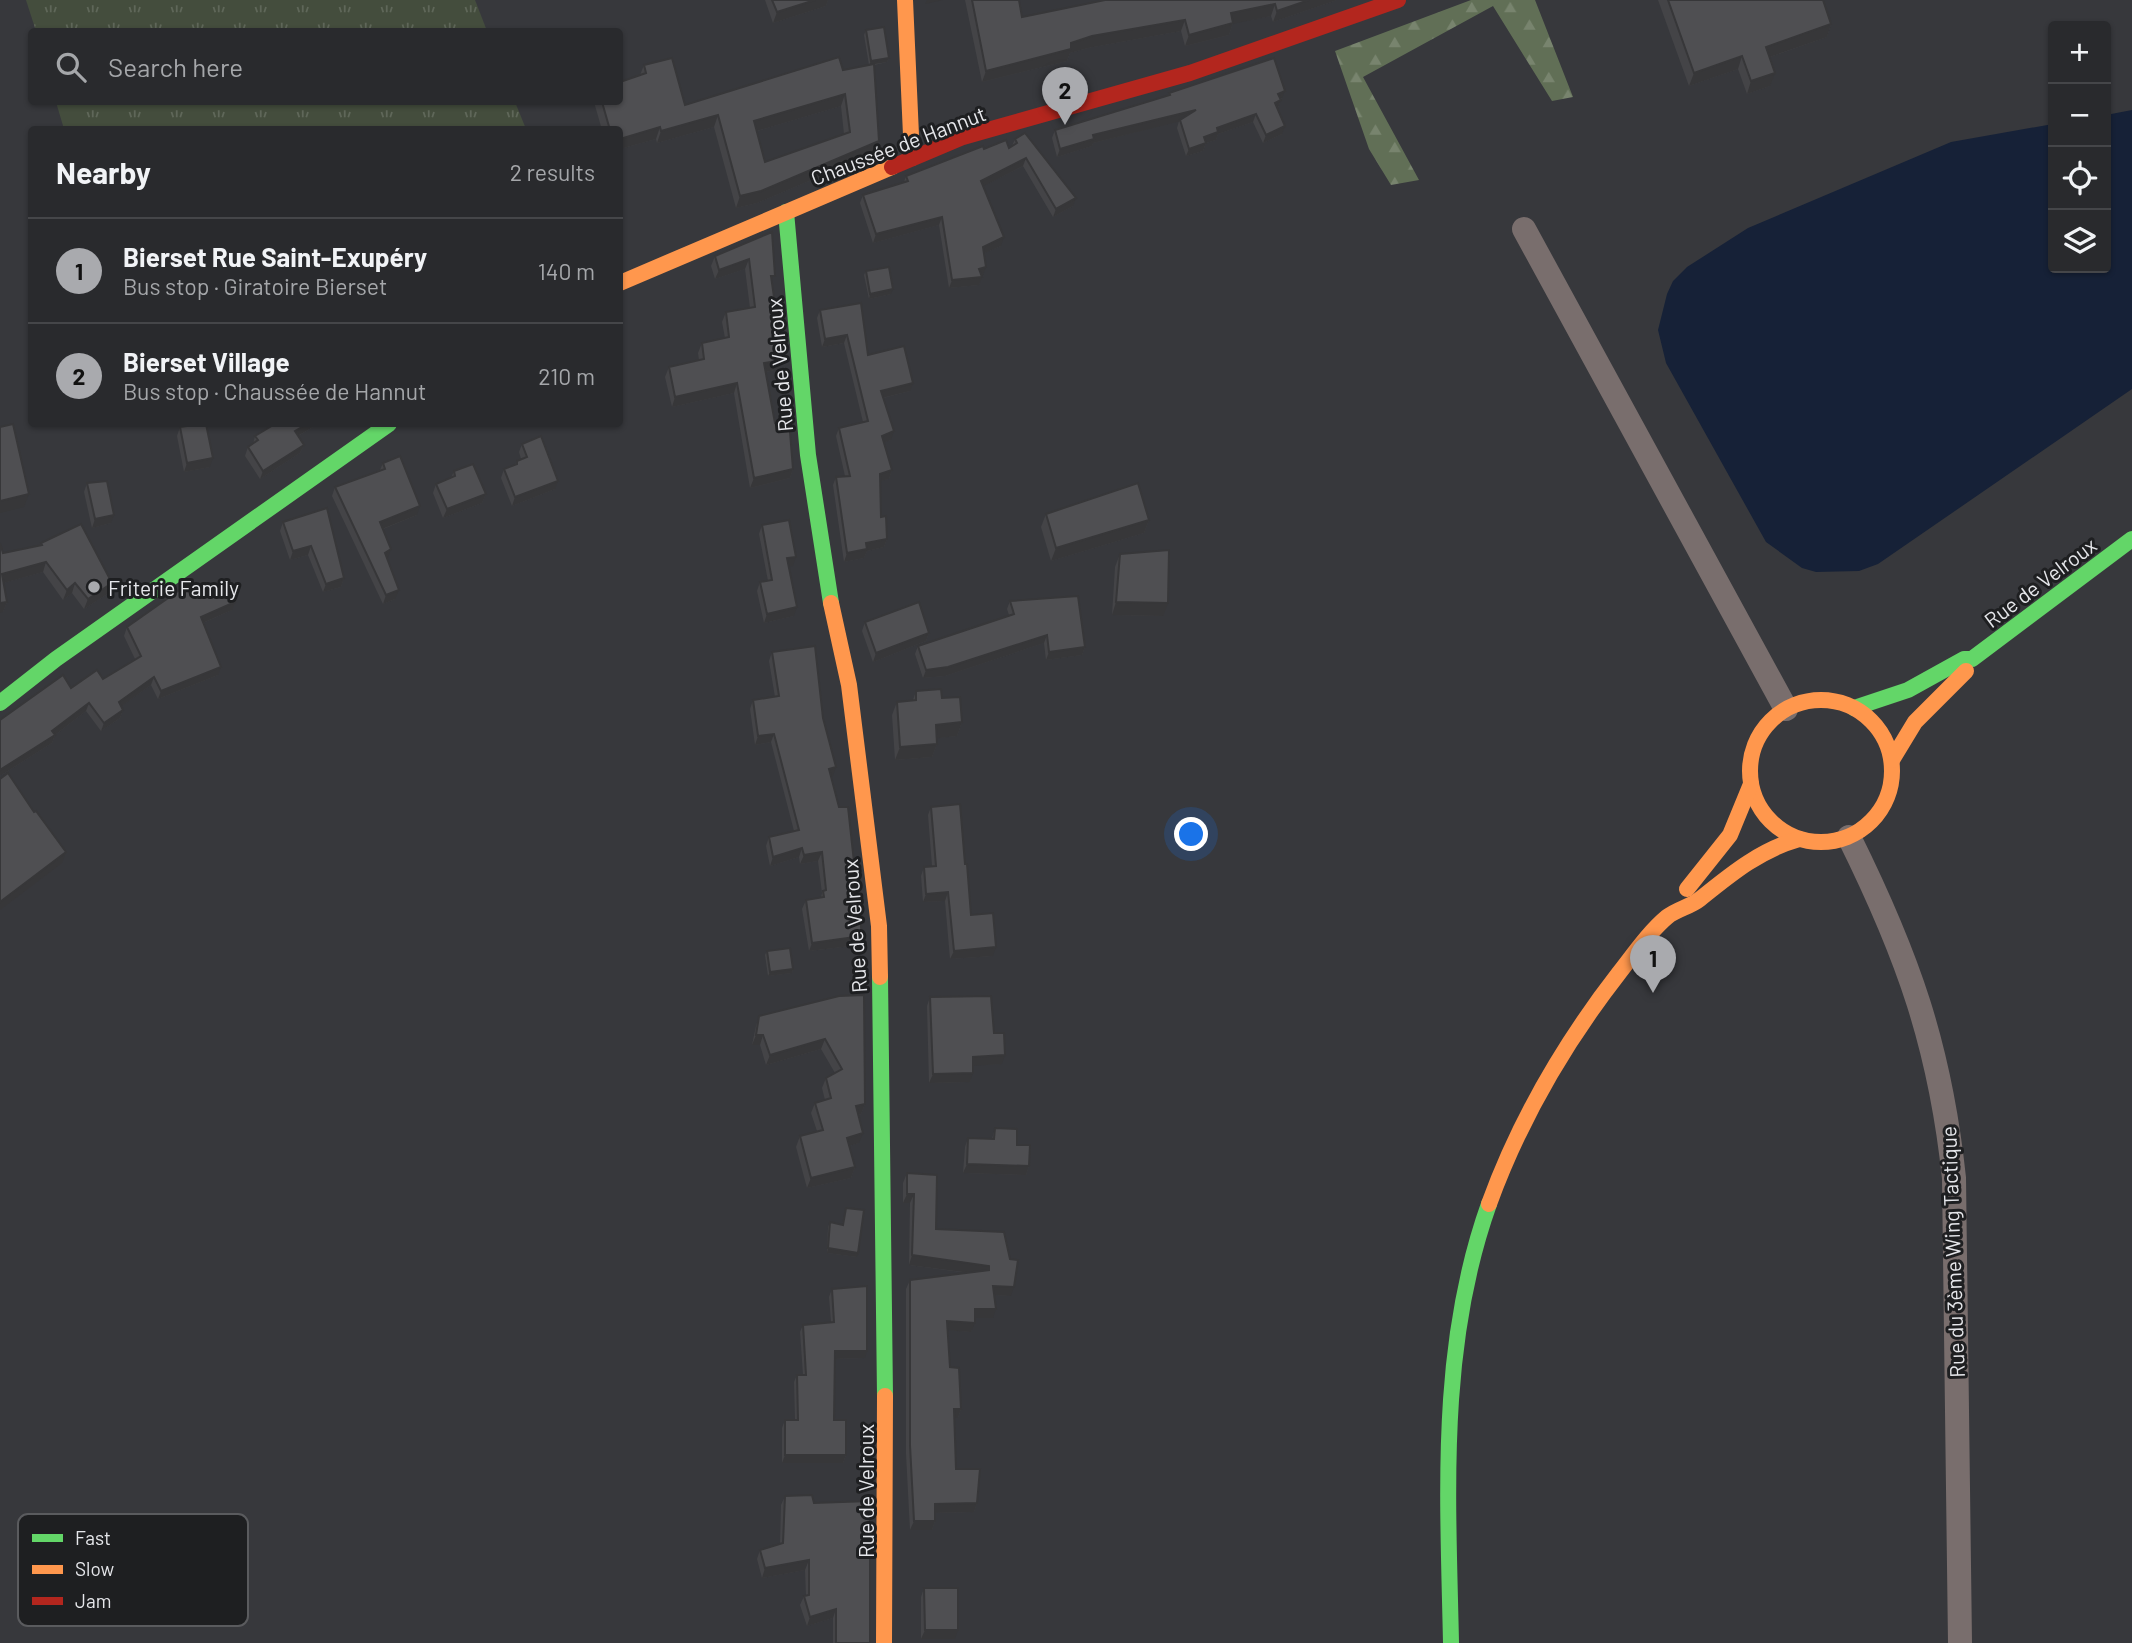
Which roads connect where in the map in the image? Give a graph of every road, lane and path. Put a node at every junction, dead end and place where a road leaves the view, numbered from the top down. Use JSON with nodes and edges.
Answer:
{"nodes":[{"id":1,"x":905,"y":0,"type":"edge"},
{"id":2,"x":1398,"y":0,"type":"edge"},
{"id":3,"x":912,"y":158,"type":"junction"},
{"id":4,"x":786,"y":212,"type":"junction"},
{"id":5,"x":1524,"y":229,"type":"dead end"},
{"id":6,"x":623,"y":282,"type":"edge"},
{"id":7,"x":385,"y":427,"type":"edge"},
{"id":8,"x":2132,"y":539,"type":"edge"},
{"id":9,"x":1972,"y":659,"type":"junction"},
{"id":10,"x":0,"y":703,"type":"edge"},
{"id":11,"x":1854,"y":708,"type":"junction"},
{"id":12,"x":1786,"y":709,"type":"junction"},
{"id":13,"x":1892,"y":760,"type":"junction"},
{"id":14,"x":1751,"y":784,"type":"junction"},
{"id":15,"x":1849,"y":837,"type":"junction"},
{"id":16,"x":1799,"y":839,"type":"junction"},
{"id":17,"x":1674,"y":913,"type":"junction"},
{"id":18,"x":884,"y":1643,"type":"edge"},
{"id":19,"x":1451,"y":1643,"type":"edge"},
{"id":20,"x":1960,"y":1643,"type":"edge"}],
"edges":[{"from":1,"to":3,"type":"street"},
{"from":2,"to":3,"type":"street","name":"Chaussée de Hannut"},
{"from":3,"to":4,"type":"street","name":"Chaussée de Hannut"},
{"from":4,"to":6,"type":"street","name":"Chaussée de Hannut"},
{"from":4,"to":18,"type":"street","name":"Rue de Velroux"},
{"from":5,"to":12,"type":"street"},
{"from":7,"to":10,"type":"street"},
{"from":8,"to":9,"type":"street","name":"Rue de Velroux"},
{"from":9,"to":11,"type":"street","name":"Rue de Velroux"},
{"from":9,"to":13,"type":"street","name":"Rue de Velroux"},
{"from":11,"to":12,"type":"street"},
{"from":11,"to":13,"type":"street"},
{"from":12,"to":14,"type":"street"},
{"from":13,"to":15,"type":"street"},
{"from":14,"to":16,"type":"street"},
{"from":14,"to":17,"type":"street"},
{"from":15,"to":16,"type":"street"},
{"from":15,"to":20,"type":"street","name":"Rue du 3ème Wing Tactique"},
{"from":16,"to":17,"type":"street"},
{"from":17,"to":19,"type":"street"}]}
